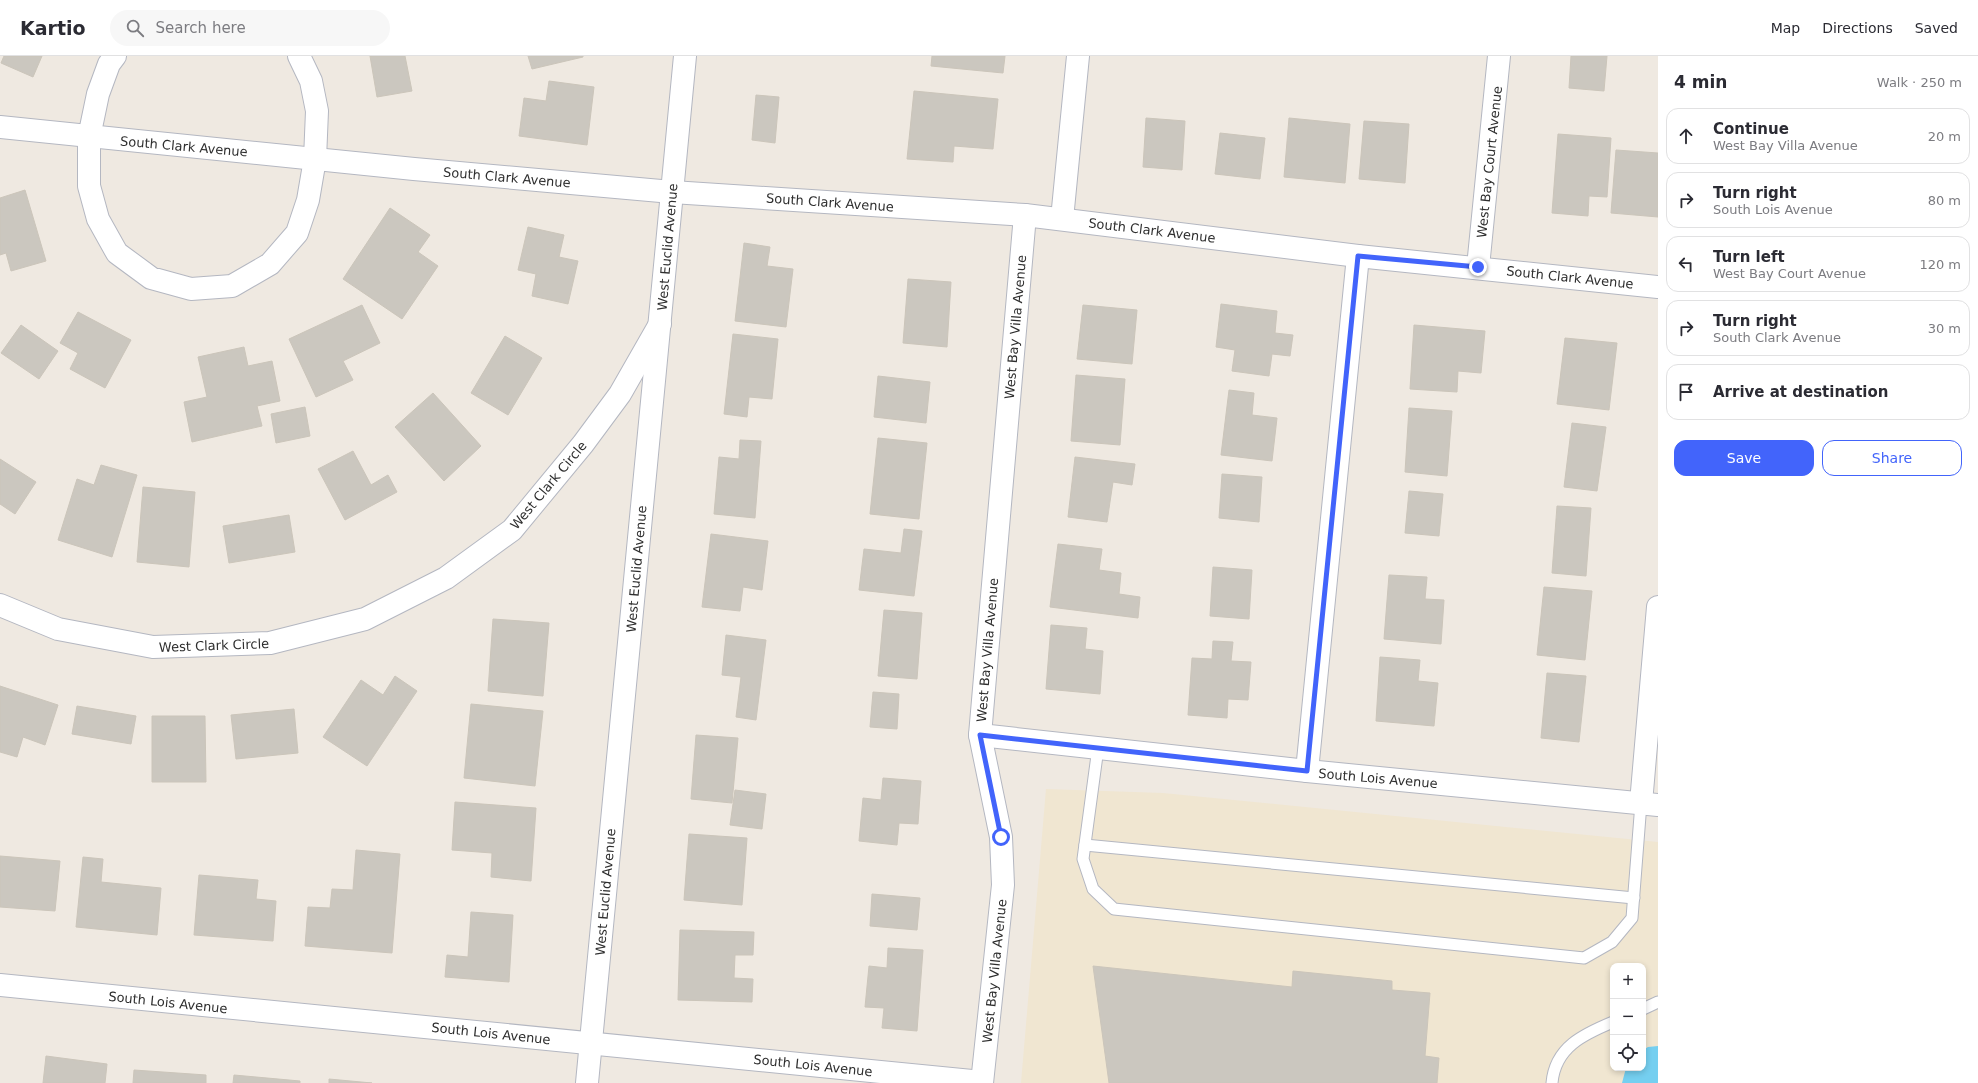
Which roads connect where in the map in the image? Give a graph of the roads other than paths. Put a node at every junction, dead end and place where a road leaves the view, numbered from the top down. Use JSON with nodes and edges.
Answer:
{"nodes":[{"id":1,"x":115,"y":56,"type":"edge"},
{"id":2,"x":299,"y":56,"type":"edge"},
{"id":3,"x":685,"y":56,"type":"edge"},
{"id":4,"x":1078,"y":56,"type":"edge"},
{"id":5,"x":1499,"y":56,"type":"edge"},
{"id":6,"x":0,"y":127,"type":"edge"},
{"id":7,"x":89,"y":137,"type":"junction"},
{"id":8,"x":315,"y":159,"type":"junction"},
{"id":9,"x":672,"y":192,"type":"junction"},
{"id":10,"x":1025,"y":215,"type":"junction"},
{"id":11,"x":1062,"y":219,"type":"junction"},
{"id":12,"x":1358,"y":256,"type":"junction"},
{"id":13,"x":1478,"y":267,"type":"junction"},
{"id":14,"x":1658,"y":287,"type":"edge"},
{"id":15,"x":660,"y":324,"type":"junction"},
{"id":16,"x":0,"y":605,"type":"edge"},
{"id":17,"x":1658,"y":607,"type":"edge"},
{"id":18,"x":980,"y":735,"type":"junction"},
{"id":19,"x":1098,"y":748,"type":"junction"},
{"id":20,"x":1307,"y":771,"type":"junction"},
{"id":21,"x":1649,"y":804,"type":"edge"},
{"id":22,"x":1085,"y":845,"type":"junction"},
{"id":23,"x":1634,"y":898,"type":"junction"},
{"id":24,"x":0,"y":985,"type":"edge"},
{"id":25,"x":1658,"y":1002,"type":"edge"},
{"id":26,"x":1646,"y":1008,"type":"edge"},
{"id":27,"x":1610,"y":1023,"type":"edge"},
{"id":28,"x":591,"y":1043,"type":"junction"},
{"id":29,"x":587,"y":1083,"type":"edge"},
{"id":30,"x":984,"y":1083,"type":"edge"},
{"id":31,"x":1552,"y":1083,"type":"edge"}],
"edges":[{"from":1,"to":7,"type":"street"},
{"from":2,"to":8,"type":"street"},
{"from":3,"to":9,"type":"street","name":"West Euclid Avenue"},
{"from":4,"to":11,"type":"street"},
{"from":5,"to":13,"type":"street","name":"West Bay Court Avenue"},
{"from":6,"to":7,"type":"street","name":"South Clark Avenue"},
{"from":7,"to":8,"type":"street","name":"South Clark Avenue"},
{"from":7,"to":8,"type":"street"},
{"from":8,"to":9,"type":"street","name":"South Clark Avenue"},
{"from":9,"to":10,"type":"street","name":"South Clark Avenue"},
{"from":9,"to":15,"type":"street","name":"West Euclid Avenue"},
{"from":10,"to":11,"type":"street","name":"South Clark Avenue"},
{"from":10,"to":18,"type":"street","name":"West Bay Villa Avenue"},
{"from":11,"to":12,"type":"street","name":"South Clark Avenue"},
{"from":12,"to":13,"type":"street","name":"South Clark Avenue"},
{"from":12,"to":20,"type":"street"},
{"from":13,"to":14,"type":"street","name":"South Clark Avenue"},
{"from":15,"to":16,"type":"street","name":"West Clark Circle"},
{"from":15,"to":28,"type":"street","name":"West Euclid Avenue"},
{"from":17,"to":21,"type":"street"},
{"from":18,"to":19,"type":"street","name":"South Lois Avenue"},
{"from":18,"to":30,"type":"street","name":"West Bay Villa Avenue"},
{"from":19,"to":20,"type":"street","name":"South Lois Avenue"},
{"from":19,"to":22,"type":"lane"},
{"from":20,"to":21,"type":"street","name":"South Lois Avenue"},
{"from":21,"to":23,"type":"lane"},
{"from":22,"to":23,"type":"lane"},
{"from":22,"to":23,"type":"lane"},
{"from":24,"to":28,"type":"street","name":"South Lois Avenue"},
{"from":25,"to":26,"type":"lane"},
{"from":27,"to":31,"type":"lane"},
{"from":28,"to":29,"type":"street","name":"West Euclid Avenue"},
{"from":28,"to":30,"type":"street","name":"South Lois Avenue"}]}
